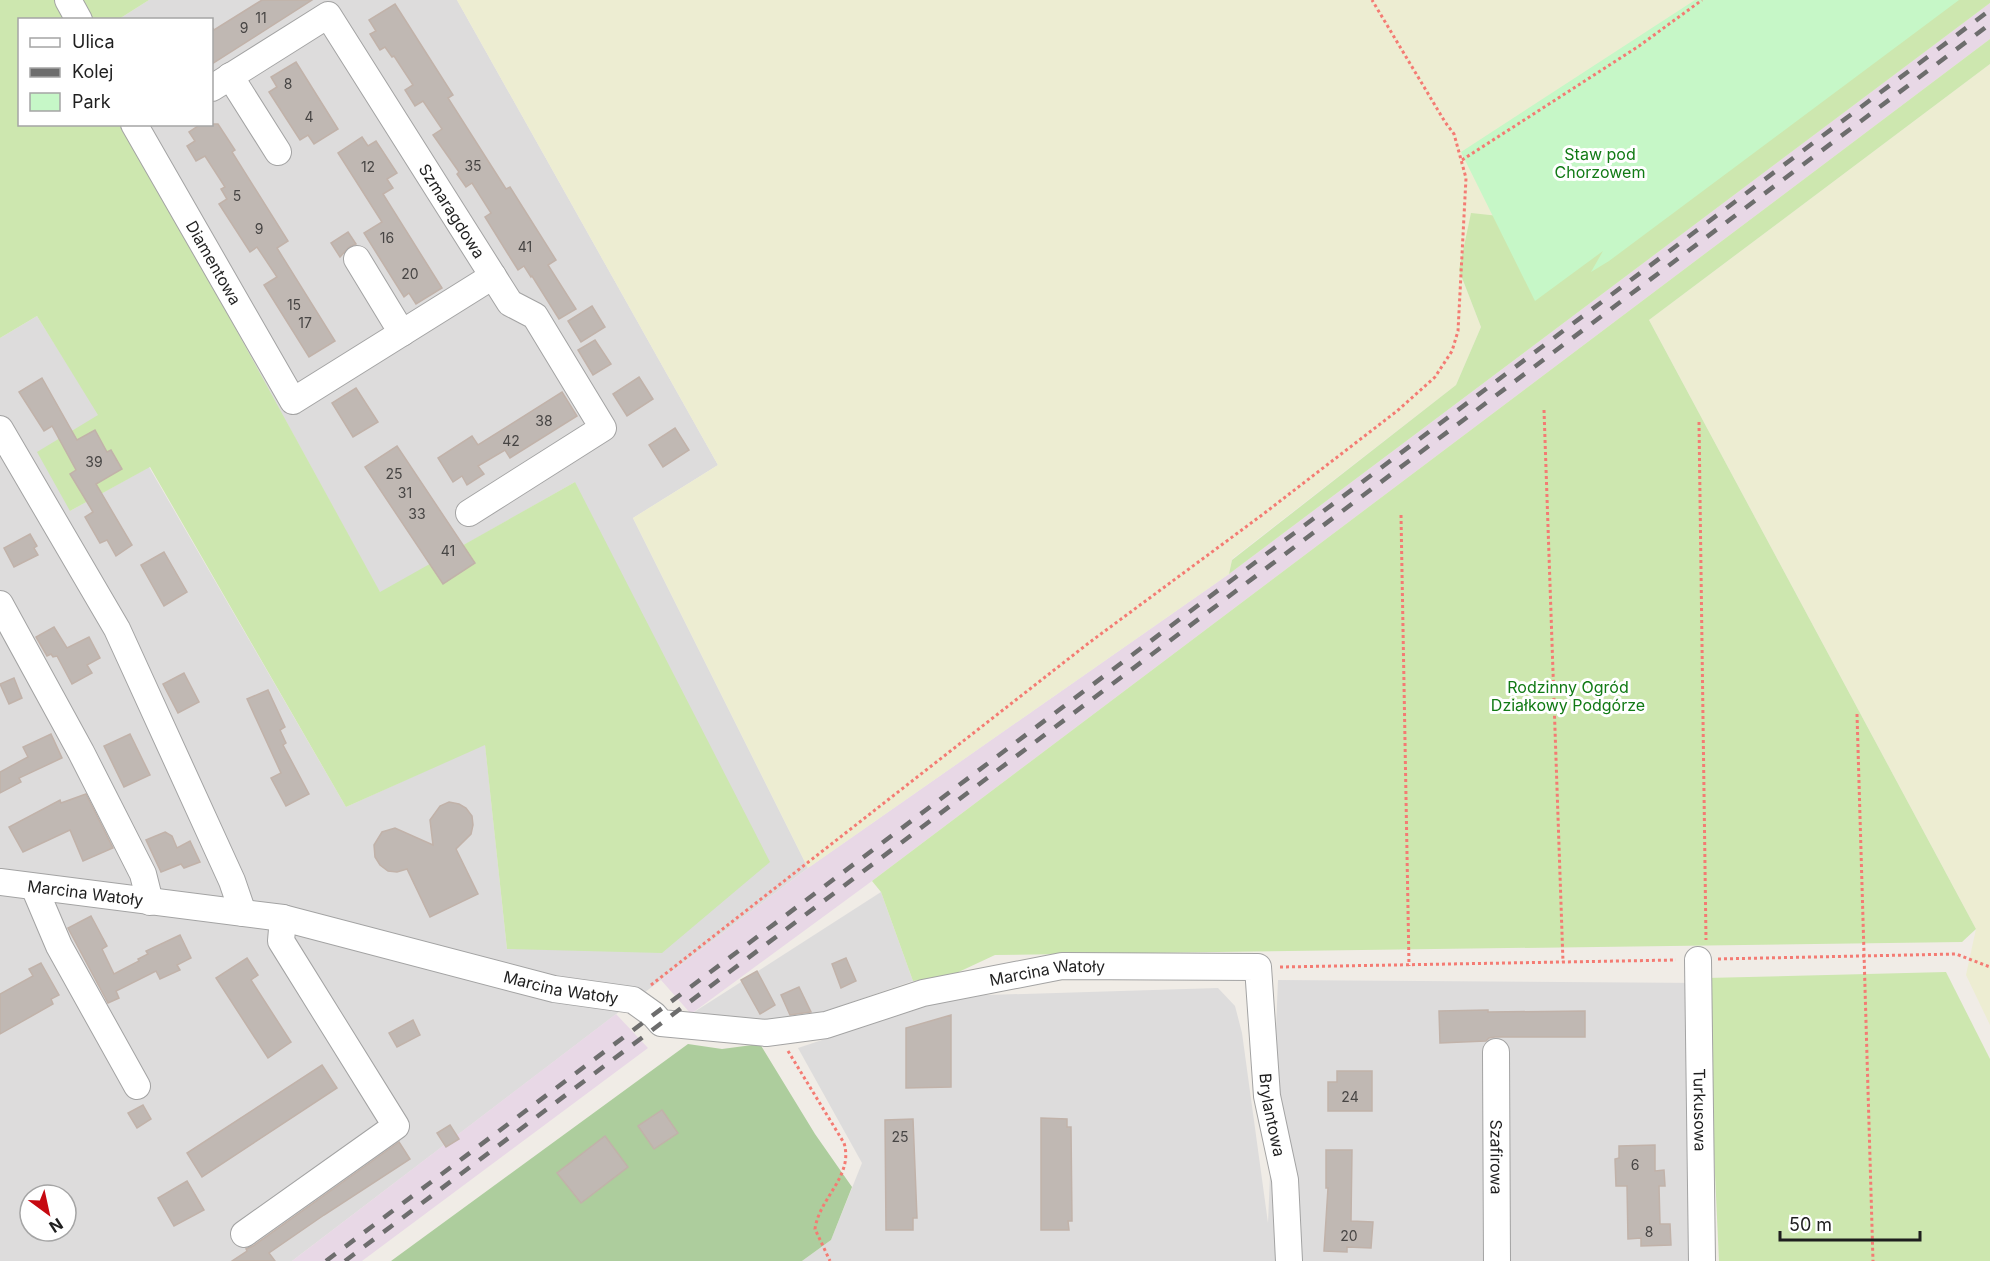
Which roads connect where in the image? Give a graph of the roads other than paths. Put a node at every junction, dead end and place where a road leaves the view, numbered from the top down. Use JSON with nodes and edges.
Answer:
{"nodes":[{"id":1,"x":68,"y":0,"type":"edge"},
{"id":2,"x":78,"y":18,"type":"edge"},
{"id":3,"x":221,"y":82,"type":"edge"},
{"id":4,"x":144,"y":128,"type":"edge"},
{"id":5,"x":278,"y":152,"type":"dead end"},
{"id":6,"x":357,"y":259,"type":"dead end"},
{"id":7,"x":493,"y":276,"type":"junction"},
{"id":8,"x":402,"y":333,"type":"junction"},
{"id":9,"x":0,"y":429,"type":"edge"},
{"id":10,"x":469,"y":513,"type":"dead end"},
{"id":11,"x":0,"y":604,"type":"edge"},
{"id":12,"x":0,"y":882,"type":"edge"},
{"id":13,"x":34,"y":887,"type":"junction"},
{"id":14,"x":150,"y":902,"type":"junction"},
{"id":15,"x":243,"y":913,"type":"junction"},
{"id":16,"x":283,"y":918,"type":"junction"},
{"id":17,"x":1703,"y":960,"type":"road end"},
{"id":18,"x":1258,"y":967,"type":"joint"},
{"id":19,"x":1496,"y":1052,"type":"dead end"},
{"id":20,"x":137,"y":1086,"type":"dead end"},
{"id":21,"x":244,"y":1234,"type":"dead end"},
{"id":22,"x":1288,"y":1261,"type":"edge"},
{"id":23,"x":1497,"y":1261,"type":"edge"},
{"id":24,"x":1702,"y":1261,"type":"edge"}],
"edges":[{"from":1,"to":2,"type":"street"},
{"from":3,"to":5,"type":"street"},
{"from":3,"to":7,"type":"street","name":"Szmaragdowa"},
{"from":4,"to":8,"type":"street","name":"Diamentowa"},
{"from":6,"to":8,"type":"street"},
{"from":7,"to":8,"type":"street"},
{"from":7,"to":10,"type":"street","name":"Szmaragdowa"},
{"from":9,"to":15,"type":"street"},
{"from":11,"to":14,"type":"street"},
{"from":12,"to":13,"type":"street","name":"Marcina Watoły"},
{"from":13,"to":14,"type":"street","name":"Marcina Watoły"},
{"from":13,"to":20,"type":"street"},
{"from":14,"to":15,"type":"street","name":"Marcina Watoły"},
{"from":15,"to":16,"type":"street","name":"Marcina Watoły"},
{"from":16,"to":18,"type":"street","name":"Marcina Watoły"},
{"from":16,"to":21,"type":"street"},
{"from":17,"to":24,"type":"street","name":"Turkusowa"},
{"from":18,"to":22,"type":"street","name":"Brylantowa"},
{"from":19,"to":23,"type":"street","name":"Szafirowa"}]}
